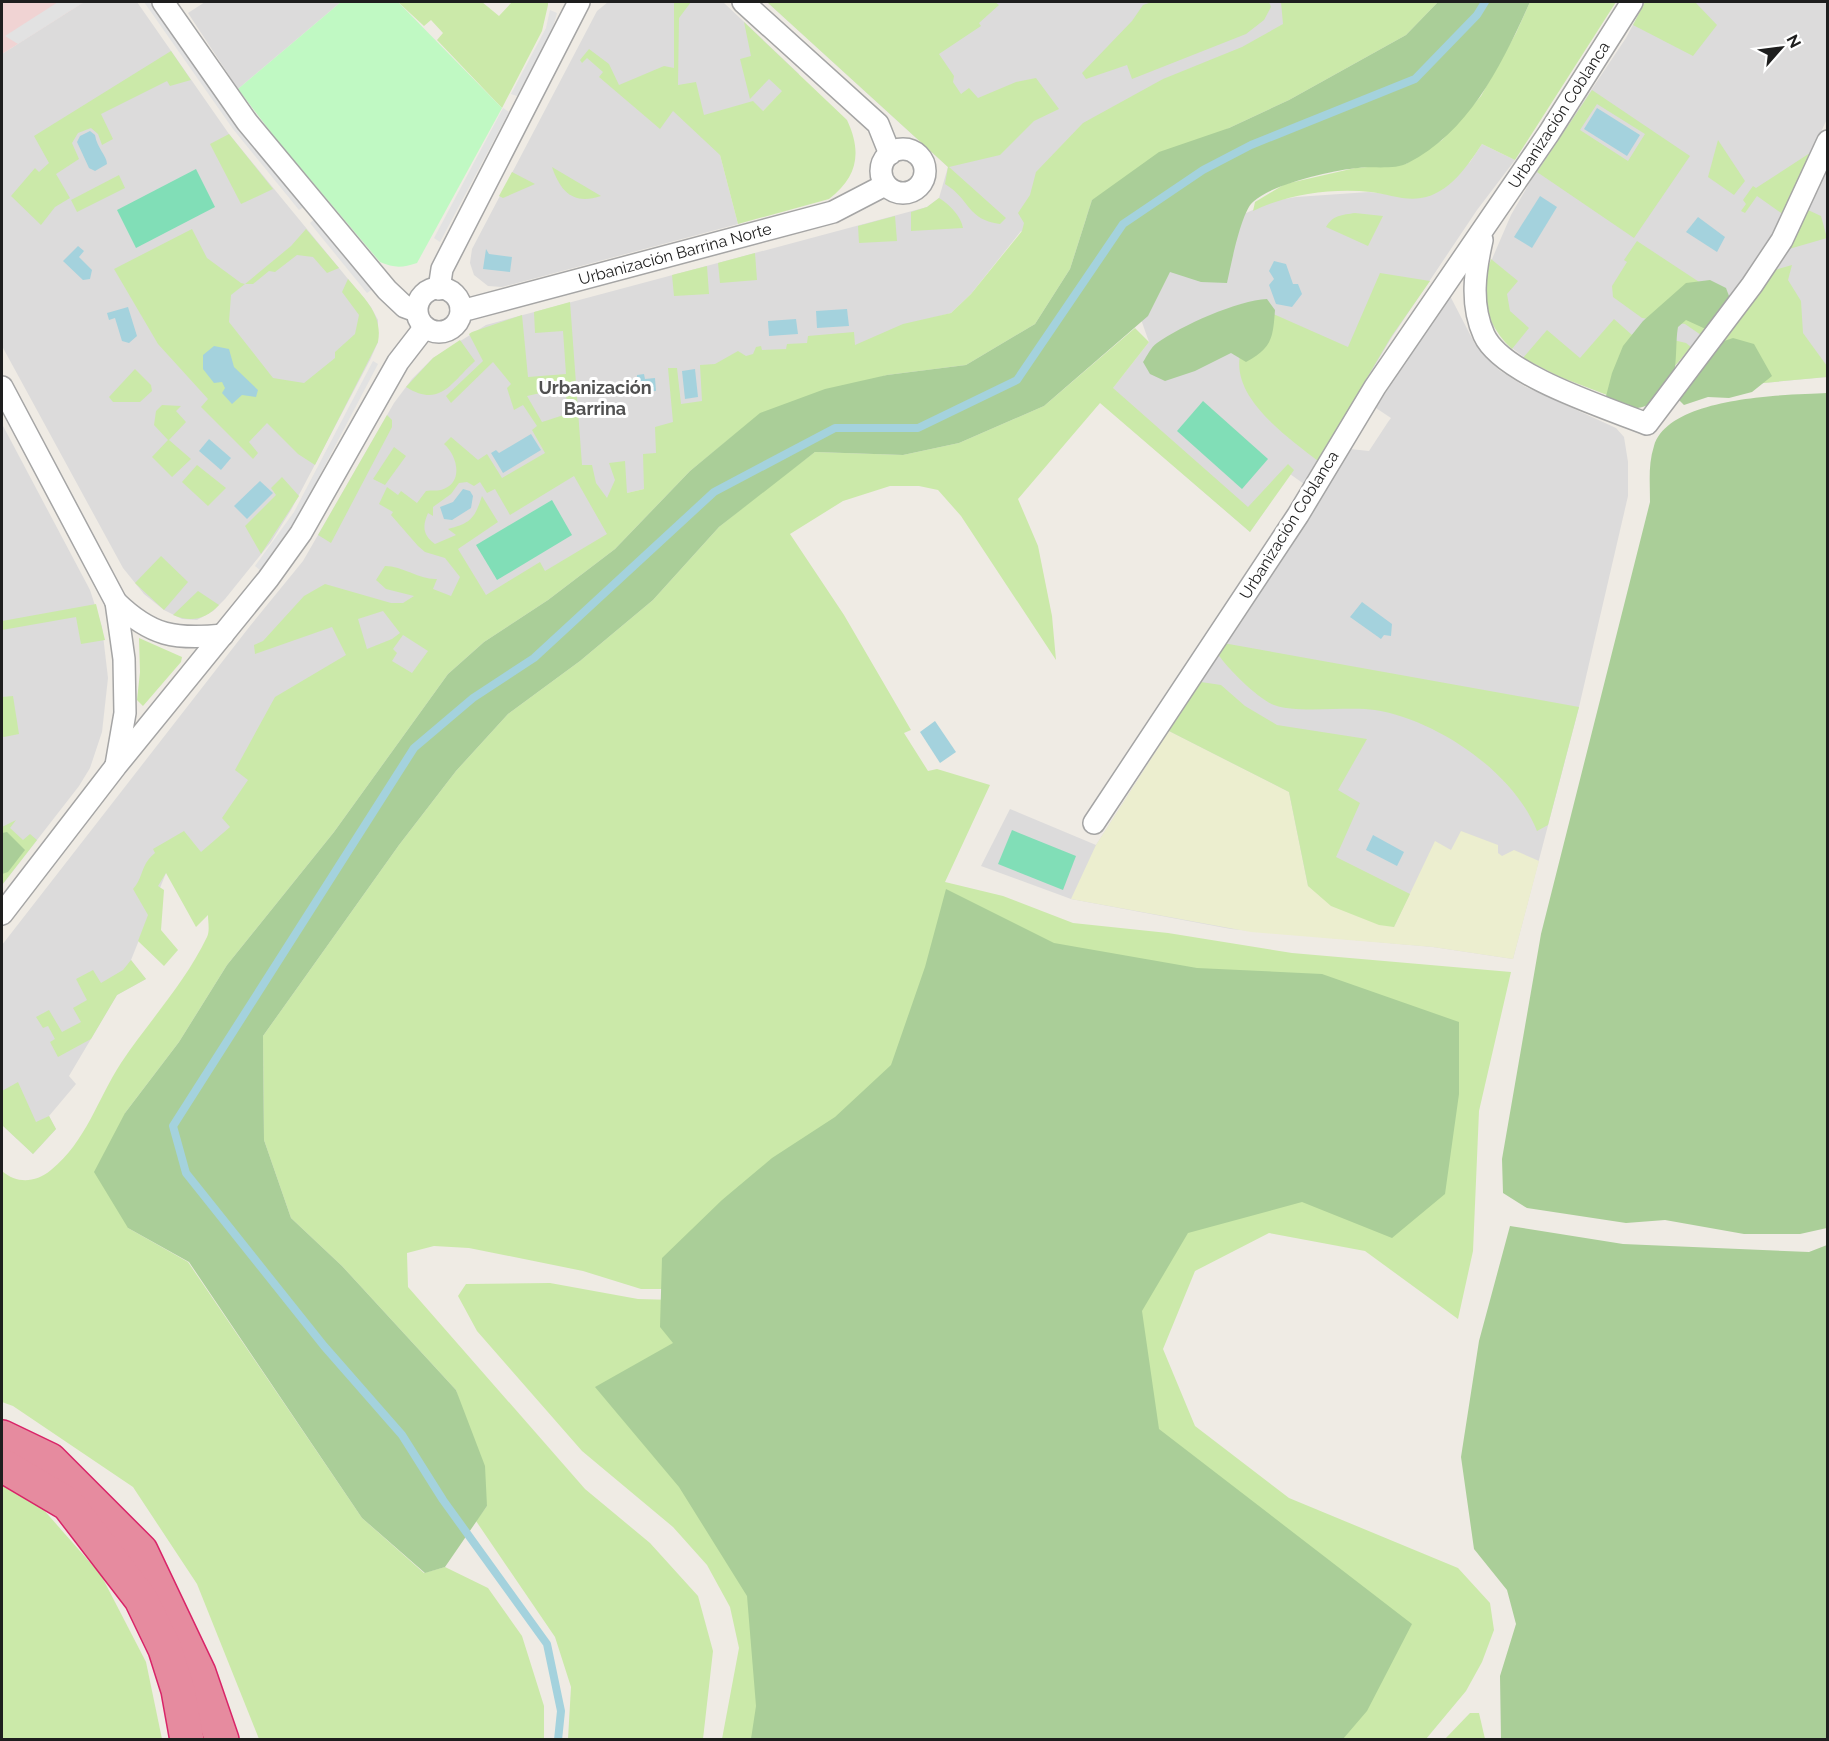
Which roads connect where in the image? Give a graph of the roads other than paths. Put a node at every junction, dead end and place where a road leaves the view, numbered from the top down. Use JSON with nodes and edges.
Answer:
{"nodes":[{"id":1,"x":163,"y":2,"type":"edge"},
{"id":2,"x":579,"y":2,"type":"edge"},
{"id":3,"x":743,"y":2,"type":"edge"},
{"id":4,"x":1632,"y":2,"type":"edge"},
{"id":5,"x":1827,"y":141,"type":"edge"},
{"id":6,"x":891,"y":154,"type":"junction"},
{"id":7,"x":885,"y":185,"type":"junction"},
{"id":8,"x":1485,"y":227,"type":"junction"},
{"id":9,"x":439,"y":289,"type":"junction"},
{"id":10,"x":461,"y":309,"type":"junction"},
{"id":11,"x":421,"y":319,"type":"junction"},
{"id":12,"x":2,"y":387,"type":"edge"},
{"id":13,"x":116,"y":602,"type":"junction"},
{"id":14,"x":223,"y":635,"type":"junction"},
{"id":15,"x":116,"y":766,"type":"junction"},
{"id":16,"x":1094,"y":823,"type":"dead end"},
{"id":17,"x":2,"y":914,"type":"edge"},
{"id":18,"x":2,"y":1437,"type":"edge"},
{"id":19,"x":2,"y":1465,"type":"edge"},
{"id":20,"x":187,"y":1740,"type":"edge"},
{"id":21,"x":222,"y":1740,"type":"edge"}],
"edges":[{"from":1,"to":11,"type":"street"},
{"from":2,"to":9,"type":"street"},
{"from":3,"to":6,"type":"street"},
{"from":4,"to":8,"type":"street","name":"Urbanización Coblanca"},
{"from":5,"to":8,"type":"street","name":"Urbanización Coblanca"},
{"from":6,"to":7,"type":"street"},
{"from":6,"to":7,"type":"street"},
{"from":7,"to":10,"type":"street","name":"Urbanización Barrina Norte"},
{"from":8,"to":16,"type":"street","name":"Urbanización Coblanca"},
{"from":9,"to":10,"type":"street"},
{"from":9,"to":11,"type":"street"},
{"from":10,"to":11,"type":"street"},
{"from":11,"to":14,"type":"street"},
{"from":12,"to":13,"type":"street"},
{"from":13,"to":14,"type":"street"},
{"from":13,"to":15,"type":"street"},
{"from":14,"to":15,"type":"street"},
{"from":15,"to":17,"type":"street"},
{"from":18,"to":21,"type":"highway"},
{"from":19,"to":20,"type":"highway"}]}
